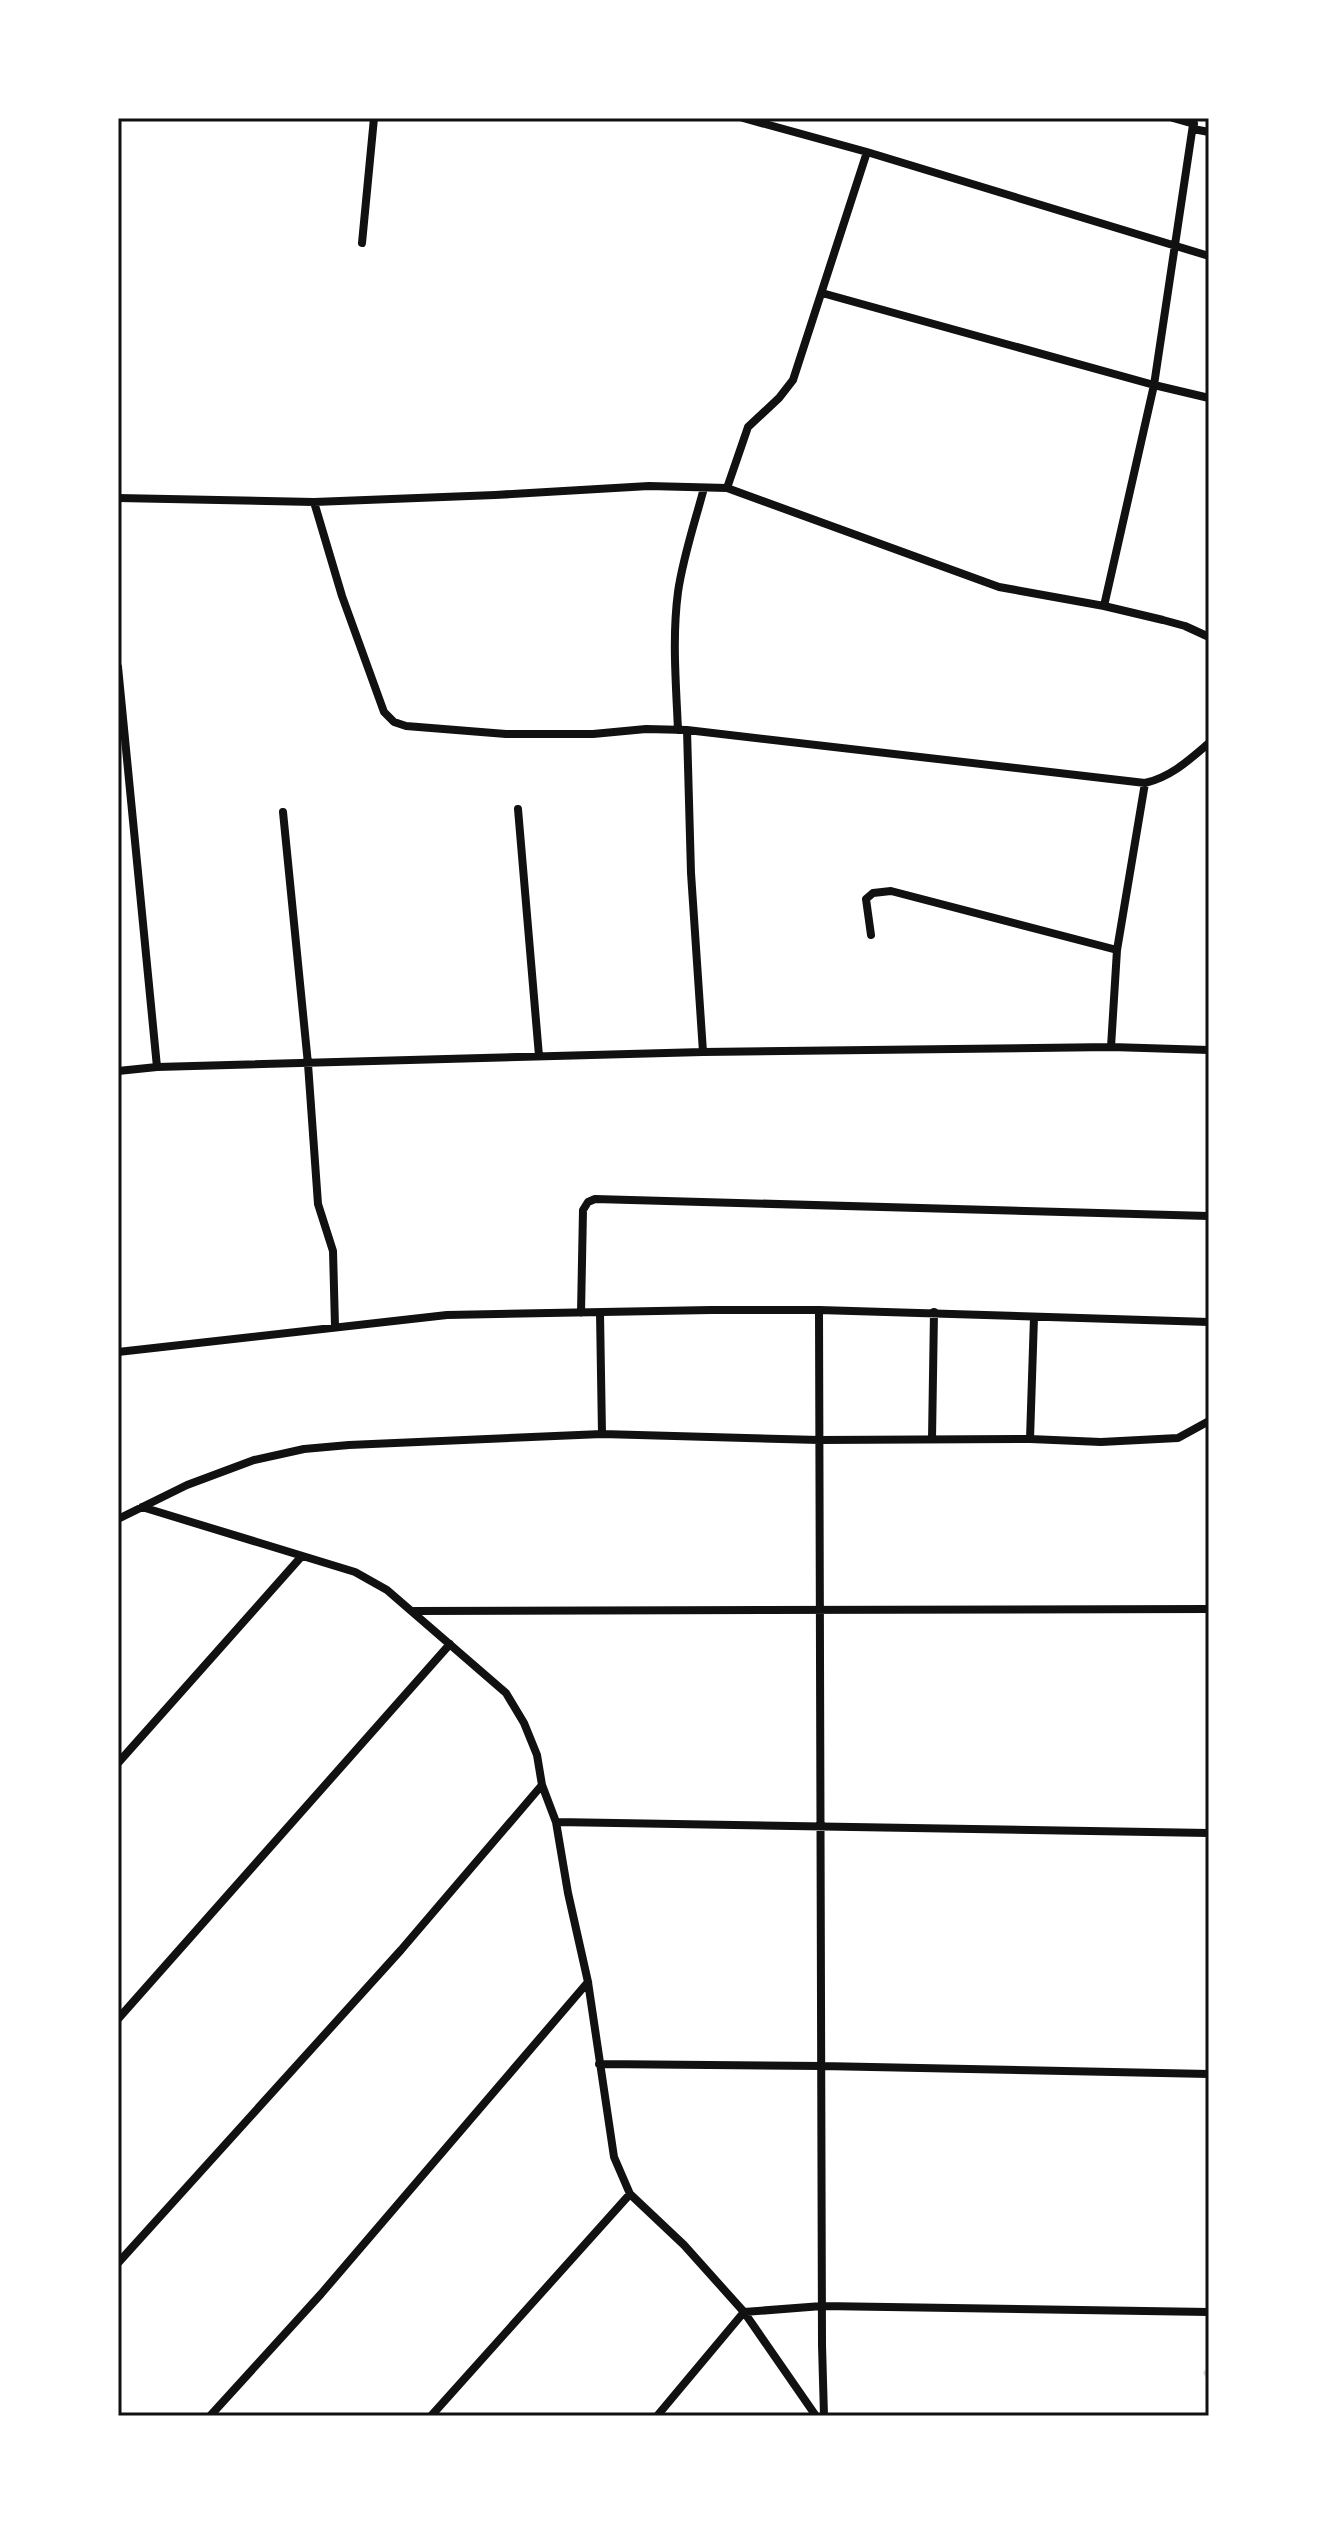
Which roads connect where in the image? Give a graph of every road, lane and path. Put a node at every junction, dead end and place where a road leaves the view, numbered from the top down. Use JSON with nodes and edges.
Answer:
{"nodes":[{"id":1,"x":374,"y":118,"type":"edge"},
{"id":2,"x":743,"y":118,"type":"edge"},
{"id":3,"x":1173,"y":118,"type":"edge"},
{"id":4,"x":1194,"y":124,"type":"edge"},
{"id":5,"x":1209,"y":132,"type":"edge"},
{"id":6,"x":867,"y":152,"type":"junction"},
{"id":7,"x":362,"y":243,"type":"dead end"},
{"id":8,"x":1175,"y":247,"type":"junction"},
{"id":9,"x":1209,"y":256,"type":"edge"},
{"id":10,"x":822,"y":293,"type":"junction"},
{"id":11,"x":1154,"y":385,"type":"junction"},
{"id":12,"x":1209,"y":398,"type":"edge"},
{"id":13,"x":704,"y":488,"type":"junction"},
{"id":14,"x":727,"y":488,"type":"junction"},
{"id":15,"x":118,"y":498,"type":"edge"},
{"id":16,"x":314,"y":502,"type":"junction"},
{"id":17,"x":1104,"y":606,"type":"junction"},
{"id":18,"x":1209,"y":637,"type":"edge"},
{"id":19,"x":118,"y":667,"type":"edge"},
{"id":20,"x":121,"y":730,"type":"edge"},
{"id":21,"x":683,"y":730,"type":"junction"},
{"id":22,"x":1209,"y":743,"type":"edge"},
{"id":23,"x":1145,"y":783,"type":"junction"},
{"id":24,"x":518,"y":809,"type":"dead end"},
{"id":25,"x":283,"y":812,"type":"dead end"},
{"id":26,"x":871,"y":935,"type":"dead end"},
{"id":27,"x":1117,"y":950,"type":"junction"},
{"id":28,"x":1111,"y":1047,"type":"junction"},
{"id":29,"x":1209,"y":1050,"type":"edge"},
{"id":30,"x":703,"y":1052,"type":"junction"},
{"id":31,"x":539,"y":1056,"type":"junction"},
{"id":32,"x":308,"y":1064,"type":"junction"},
{"id":33,"x":157,"y":1067,"type":"junction"},
{"id":34,"x":118,"y":1071,"type":"edge"},
{"id":35,"x":1209,"y":1216,"type":"edge"},
{"id":36,"x":819,"y":1310,"type":"junction"},
{"id":37,"x":934,"y":1312,"type":"junction"},
{"id":38,"x":581,"y":1313,"type":"junction"},
{"id":39,"x":600,"y":1313,"type":"junction"},
{"id":40,"x":1034,"y":1317,"type":"junction"},
{"id":41,"x":1209,"y":1322,"type":"edge"},
{"id":42,"x":335,"y":1326,"type":"junction"},
{"id":43,"x":118,"y":1352,"type":"edge"},
{"id":44,"x":1209,"y":1421,"type":"edge"},
{"id":45,"x":602,"y":1434,"type":"junction"},
{"id":46,"x":932,"y":1439,"type":"junction"},
{"id":47,"x":1030,"y":1439,"type":"junction"},
{"id":48,"x":819,"y":1440,"type":"junction"},
{"id":49,"x":142,"y":1507,"type":"junction"},
{"id":50,"x":118,"y":1519,"type":"edge"},
{"id":51,"x":301,"y":1557,"type":"junction"},
{"id":52,"x":1209,"y":1609,"type":"edge"},
{"id":53,"x":413,"y":1611,"type":"junction"},
{"id":54,"x":819,"y":1611,"type":"junction"},
{"id":55,"x":450,"y":1644,"type":"junction"},
{"id":56,"x":118,"y":1763,"type":"edge"},
{"id":57,"x":542,"y":1785,"type":"junction"},
{"id":58,"x":556,"y":1822,"type":"junction"},
{"id":59,"x":820,"y":1825,"type":"junction"},
{"id":60,"x":1209,"y":1833,"type":"edge"},
{"id":61,"x":588,"y":1982,"type":"junction"},
{"id":62,"x":118,"y":2019,"type":"edge"},
{"id":63,"x":599,"y":2064,"type":"junction"},
{"id":64,"x":822,"y":2066,"type":"junction"},
{"id":65,"x":1209,"y":2074,"type":"edge"},
{"id":66,"x":630,"y":2194,"type":"junction"},
{"id":67,"x":118,"y":2263,"type":"edge"},
{"id":68,"x":822,"y":2306,"type":"junction"},
{"id":69,"x":744,"y":2312,"type":"junction"},
{"id":70,"x":1209,"y":2312,"type":"edge"},
{"id":71,"x":210,"y":2416,"type":"edge"},
{"id":72,"x":431,"y":2416,"type":"edge"},
{"id":73,"x":657,"y":2416,"type":"edge"},
{"id":74,"x":816,"y":2416,"type":"edge"},
{"id":75,"x":824,"y":2416,"type":"edge"}],
"edges":[{"from":1,"to":7,"type":"street"},
{"from":2,"to":6,"type":"street"},
{"from":3,"to":4,"type":"street"},
{"from":4,"to":5,"type":"street"},
{"from":4,"to":8,"type":"street"},
{"from":6,"to":8,"type":"street"},
{"from":6,"to":10,"type":"street"},
{"from":8,"to":9,"type":"street"},
{"from":8,"to":11,"type":"street"},
{"from":10,"to":11,"type":"street"},
{"from":10,"to":14,"type":"street"},
{"from":11,"to":12,"type":"street"},
{"from":11,"to":17,"type":"street"},
{"from":13,"to":14,"type":"street"},
{"from":13,"to":16,"type":"street"},
{"from":13,"to":21,"type":"street"},
{"from":14,"to":17,"type":"street"},
{"from":15,"to":16,"type":"street"},
{"from":16,"to":21,"type":"street"},
{"from":17,"to":18,"type":"street"},
{"from":19,"to":20,"type":"street"},
{"from":20,"to":33,"type":"street"},
{"from":21,"to":23,"type":"street"},
{"from":21,"to":30,"type":"street"},
{"from":22,"to":23,"type":"street"},
{"from":23,"to":27,"type":"street"},
{"from":24,"to":31,"type":"street"},
{"from":25,"to":32,"type":"street"},
{"from":26,"to":27,"type":"street"},
{"from":27,"to":28,"type":"street"},
{"from":28,"to":29,"type":"street"},
{"from":28,"to":30,"type":"street"},
{"from":30,"to":31,"type":"street"},
{"from":31,"to":32,"type":"street"},
{"from":32,"to":33,"type":"street"},
{"from":32,"to":42,"type":"street"},
{"from":33,"to":34,"type":"street"},
{"from":35,"to":38,"type":"street"},
{"from":36,"to":37,"type":"street"},
{"from":36,"to":39,"type":"street"},
{"from":36,"to":48,"type":"street"},
{"from":37,"to":40,"type":"street"},
{"from":37,"to":46,"type":"street"},
{"from":38,"to":39,"type":"street"},
{"from":38,"to":42,"type":"street"},
{"from":39,"to":45,"type":"street"},
{"from":40,"to":41,"type":"street"},
{"from":40,"to":47,"type":"street"},
{"from":42,"to":43,"type":"street"},
{"from":44,"to":47,"type":"street"},
{"from":45,"to":48,"type":"street"},
{"from":45,"to":49,"type":"street"},
{"from":46,"to":47,"type":"street"},
{"from":46,"to":48,"type":"street"},
{"from":48,"to":54,"type":"street"},
{"from":49,"to":50,"type":"street"},
{"from":49,"to":51,"type":"street"},
{"from":51,"to":53,"type":"street"},
{"from":51,"to":56,"type":"street"},
{"from":52,"to":54,"type":"street"},
{"from":53,"to":54,"type":"street"},
{"from":53,"to":55,"type":"street"},
{"from":54,"to":59,"type":"street"},
{"from":55,"to":57,"type":"street"},
{"from":55,"to":62,"type":"street"},
{"from":57,"to":58,"type":"street"},
{"from":57,"to":67,"type":"street"},
{"from":58,"to":59,"type":"street"},
{"from":58,"to":61,"type":"street"},
{"from":59,"to":60,"type":"street"},
{"from":59,"to":64,"type":"street"},
{"from":61,"to":63,"type":"street"},
{"from":61,"to":71,"type":"street"},
{"from":63,"to":64,"type":"street"},
{"from":63,"to":66,"type":"street"},
{"from":64,"to":65,"type":"street"},
{"from":64,"to":68,"type":"street"},
{"from":66,"to":69,"type":"street"},
{"from":66,"to":72,"type":"street"},
{"from":68,"to":69,"type":"street"},
{"from":68,"to":70,"type":"street"},
{"from":68,"to":75,"type":"street"},
{"from":69,"to":73,"type":"street"},
{"from":69,"to":74,"type":"street"}]}
